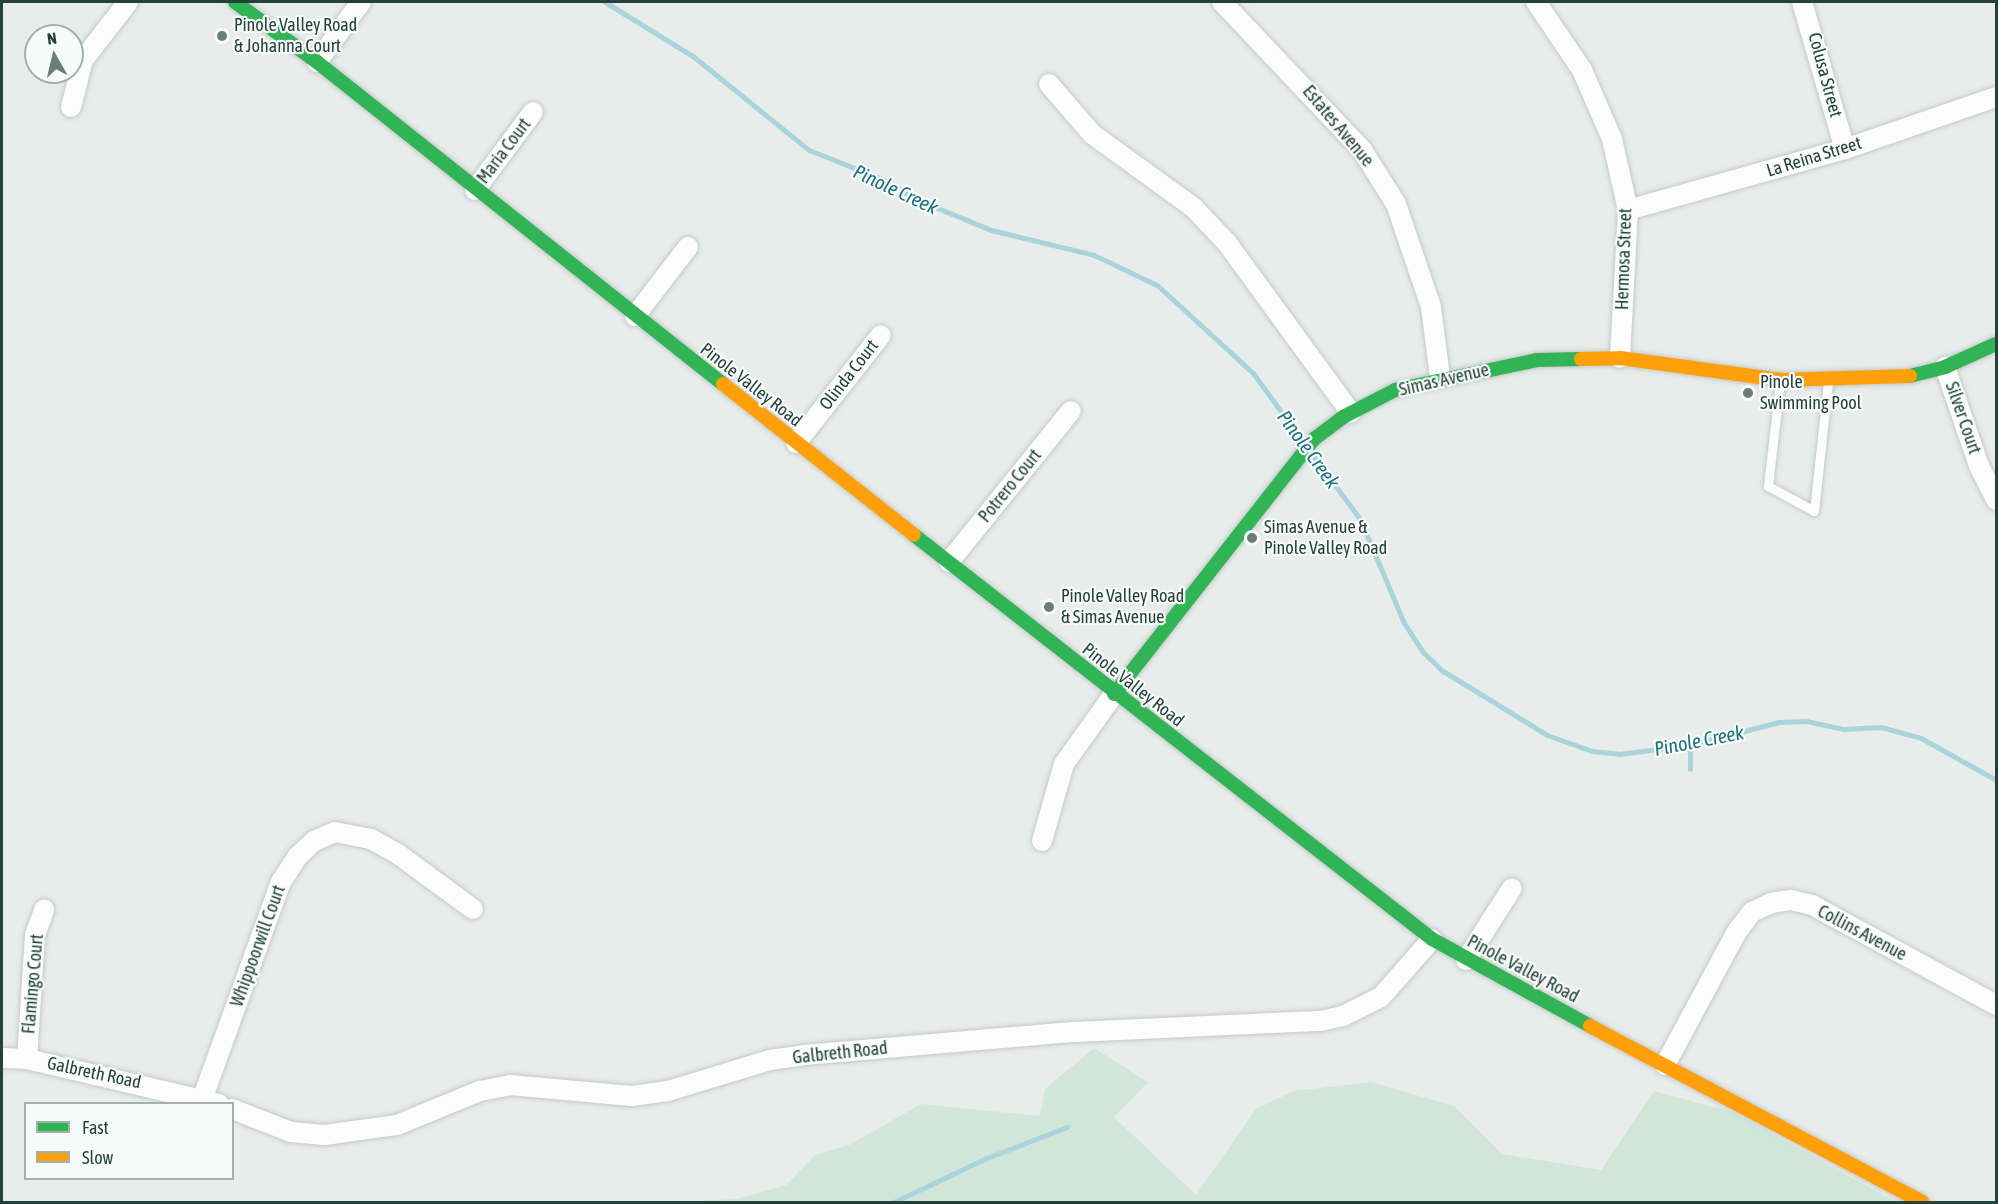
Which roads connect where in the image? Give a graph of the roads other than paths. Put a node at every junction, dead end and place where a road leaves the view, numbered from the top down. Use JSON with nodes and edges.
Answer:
{"nodes":[{"id":1,"x":128,"y":2,"type":"edge"},
{"id":2,"x":235,"y":2,"type":"edge"},
{"id":3,"x":361,"y":2,"type":"edge"},
{"id":4,"x":1222,"y":2,"type":"edge"},
{"id":5,"x":1536,"y":2,"type":"edge"},
{"id":6,"x":1802,"y":2,"type":"edge"},
{"id":7,"x":317,"y":62,"type":"junction"},
{"id":8,"x":1049,"y":84,"type":"dead end"},
{"id":9,"x":1996,"y":97,"type":"edge"},
{"id":10,"x":71,"y":107,"type":"dead end"},
{"id":11,"x":534,"y":112,"type":"dead end"},
{"id":12,"x":1845,"y":149,"type":"junction"},
{"id":13,"x":475,"y":190,"type":"junction"},
{"id":14,"x":1628,"y":210,"type":"junction"},
{"id":15,"x":688,"y":247,"type":"dead end"},
{"id":16,"x":635,"y":316,"type":"junction"},
{"id":17,"x":880,"y":335,"type":"dead end"},
{"id":18,"x":1996,"y":344,"type":"edge"},
{"id":19,"x":1620,"y":358,"type":"junction"},
{"id":20,"x":1945,"y":367,"type":"junction"},
{"id":21,"x":1440,"y":377,"type":"junction"},
{"id":22,"x":1780,"y":380,"type":"junction"},
{"id":23,"x":1828,"y":382,"type":"junction"},
{"id":24,"x":1071,"y":411,"type":"dead end"},
{"id":25,"x":1347,"y":415,"type":"junction"},
{"id":26,"x":796,"y":443,"type":"junction"},
{"id":27,"x":1996,"y":500,"type":"edge"},
{"id":28,"x":949,"y":562,"type":"junction"},
{"id":29,"x":1114,"y":694,"type":"junction"},
{"id":30,"x":1042,"y":841,"type":"dead end"},
{"id":31,"x":1512,"y":888,"type":"dead end"},
{"id":32,"x":473,"y":909,"type":"dead end"},
{"id":33,"x":44,"y":910,"type":"dead end"},
{"id":34,"x":1432,"y":939,"type":"junction"},
{"id":35,"x":1466,"y":960,"type":"junction"},
{"id":36,"x":1996,"y":1005,"type":"edge"},
{"id":37,"x":2,"y":1058,"type":"edge"},
{"id":38,"x":27,"y":1059,"type":"junction"},
{"id":39,"x":1665,"y":1065,"type":"junction"},
{"id":40,"x":211,"y":1100,"type":"edge"},
{"id":41,"x":234,"y":1110,"type":"edge"},
{"id":42,"x":1922,"y":1203,"type":"edge"}],
"edges":[{"from":1,"to":10,"type":"street"},
{"from":2,"to":7,"type":"main road","name":"Pinole Valley Road"},
{"from":3,"to":7,"type":"street"},
{"from":4,"to":21,"type":"street","name":"Estates Avenue"},
{"from":5,"to":14,"type":"street","name":"Hermosa Street"},
{"from":6,"to":12,"type":"street","name":"Colusa Street"},
{"from":7,"to":13,"type":"main road","name":"Pinole Valley Road"},
{"from":8,"to":25,"type":"street"},
{"from":9,"to":12,"type":"street","name":"La Reina Street"},
{"from":11,"to":13,"type":"street","name":"Maria Court"},
{"from":12,"to":14,"type":"street","name":"La Reina Street"},
{"from":13,"to":16,"type":"main road","name":"Pinole Valley Road"},
{"from":14,"to":19,"type":"street","name":"Hermosa Street"},
{"from":15,"to":16,"type":"street"},
{"from":16,"to":26,"type":"main road","name":"Pinole Valley Road"},
{"from":17,"to":26,"type":"street","name":"Olinda Court"},
{"from":18,"to":20,"type":"main road","name":"Simas Avenue"},
{"from":19,"to":21,"type":"main road","name":"Simas Avenue"},
{"from":19,"to":22,"type":"main road","name":"Simas Avenue"},
{"from":20,"to":23,"type":"main road","name":"Simas Avenue"},
{"from":20,"to":27,"type":"street","name":"Silver Court"},
{"from":21,"to":25,"type":"main road","name":"Simas Avenue"},
{"from":22,"to":23,"type":"main road","name":"Simas Avenue"},
{"from":22,"to":23,"type":"lane"},
{"from":24,"to":28,"type":"street","name":"Potrero Court"},
{"from":25,"to":29,"type":"main road","name":"Simas Avenue"},
{"from":26,"to":28,"type":"main road","name":"Pinole Valley Road"},
{"from":28,"to":29,"type":"main road","name":"Pinole Valley Road"},
{"from":29,"to":30,"type":"street","name":"Simas Avenue"},
{"from":29,"to":34,"type":"main road","name":"Pinole Valley Road"},
{"from":31,"to":35,"type":"street"},
{"from":32,"to":40,"type":"street","name":"Whippoorwill Court"},
{"from":33,"to":38,"type":"street","name":"Flamingo Court"},
{"from":34,"to":35,"type":"main road","name":"Pinole Valley Road"},
{"from":34,"to":41,"type":"street","name":"Galbreth Road"},
{"from":35,"to":39,"type":"main road","name":"Pinole Valley Road"},
{"from":36,"to":39,"type":"street","name":"Collins Avenue"},
{"from":37,"to":38,"type":"street","name":"Galbreth Road"},
{"from":38,"to":40,"type":"street","name":"Galbreth Road"},
{"from":39,"to":42,"type":"main road","name":"Pinole Valley Road"}]}
